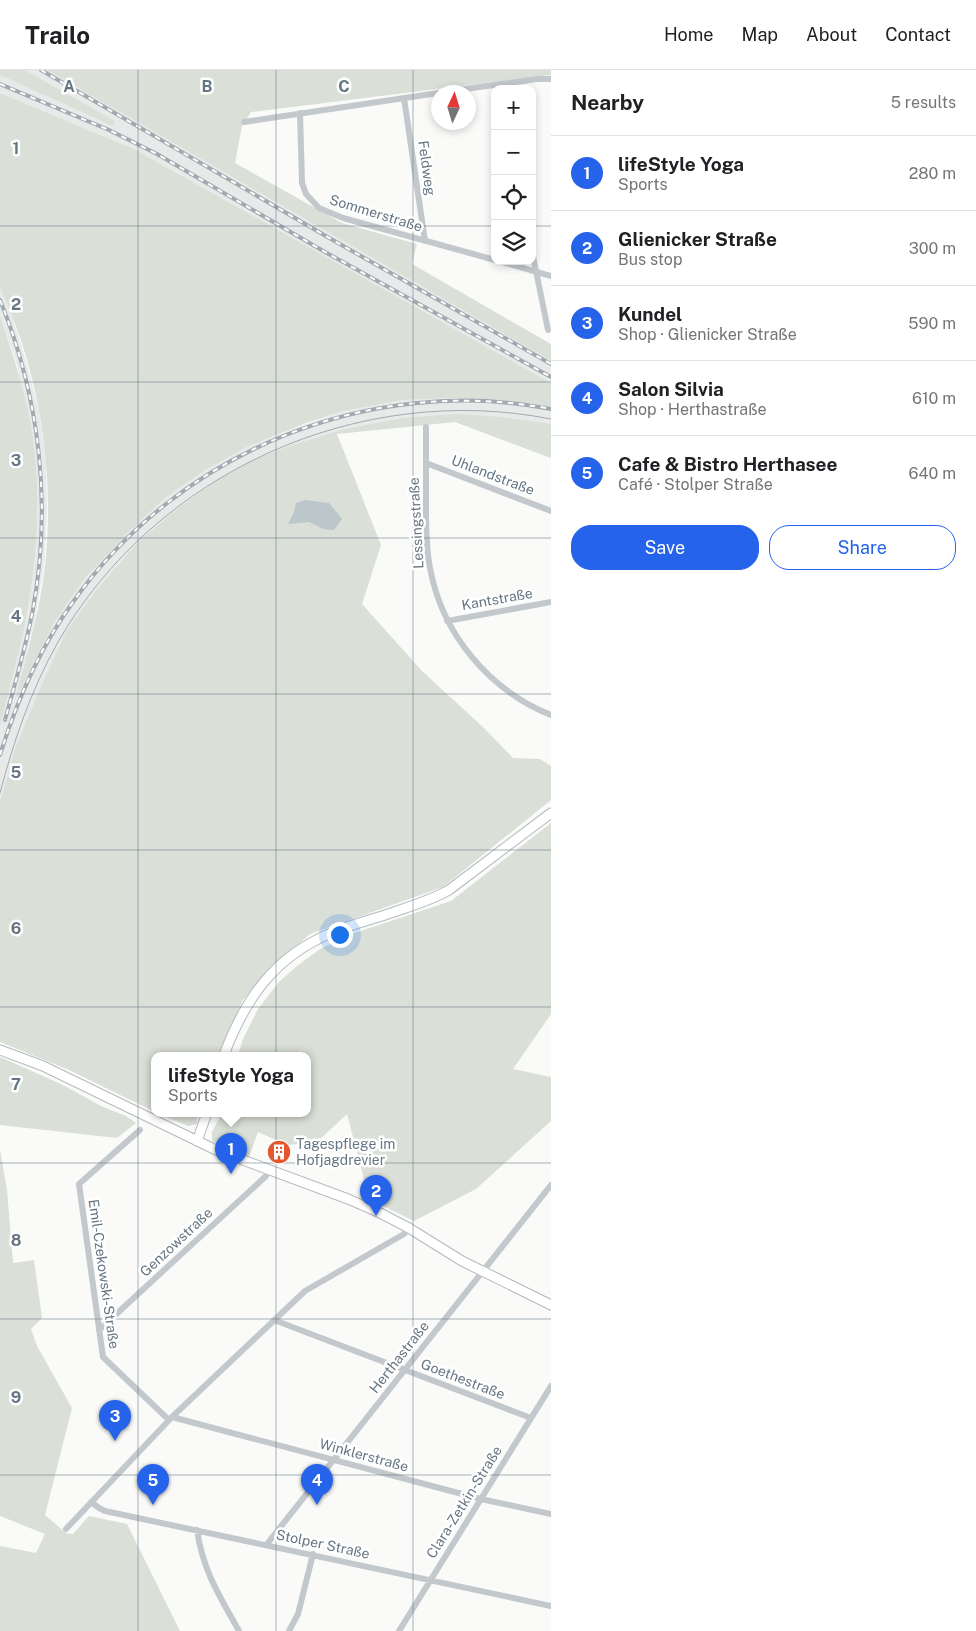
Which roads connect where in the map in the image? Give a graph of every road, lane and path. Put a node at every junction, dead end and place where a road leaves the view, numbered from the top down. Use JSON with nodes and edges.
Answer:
{"nodes":[{"id":1,"x":551,"y":79,"type":"edge"},
{"id":2,"x":507,"y":85,"type":"edge"},
{"id":3,"x":491,"y":87,"type":"edge"},
{"id":4,"x":476,"y":89,"type":"edge"},
{"id":5,"x":431,"y":94,"type":"edge"},
{"id":6,"x":404,"y":98,"type":"junction"},
{"id":7,"x":300,"y":113,"type":"junction"},
{"id":8,"x":244,"y":122,"type":"dead end"},
{"id":9,"x":425,"y":240,"type":"junction"},
{"id":10,"x":491,"y":259,"type":"edge"},
{"id":11,"x":512,"y":265,"type":"edge"},
{"id":12,"x":535,"y":265,"type":"edge"},
{"id":13,"x":536,"y":272,"type":"junction"},
{"id":14,"x":551,"y":276,"type":"edge"},
{"id":15,"x":548,"y":330,"type":"dead end"},
{"id":16,"x":426,"y":427,"type":"dead end"},
{"id":17,"x":426,"y":463,"type":"junction"},
{"id":18,"x":551,"y":511,"type":"edge"},
{"id":19,"x":551,"y":602,"type":"edge"},
{"id":20,"x":448,"y":620,"type":"junction"},
{"id":21,"x":551,"y":715,"type":"edge"},
{"id":22,"x":551,"y":813,"type":"edge"},
{"id":23,"x":0,"y":1050,"type":"edge"},
{"id":24,"x":225,"y":1052,"type":"edge"},
{"id":25,"x":206,"y":1117,"type":"edge"},
{"id":26,"x":140,"y":1130,"type":"dead end"},
{"id":27,"x":197,"y":1141,"type":"junction"},
{"id":28,"x":269,"y":1170,"type":"junction"},
{"id":29,"x":551,"y":1185,"type":"edge"},
{"id":30,"x":409,"y":1228,"type":"junction"},
{"id":31,"x":482,"y":1272,"type":"junction"},
{"id":32,"x":551,"y":1305,"type":"edge"},
{"id":33,"x":274,"y":1320,"type":"junction"},
{"id":34,"x":99,"y":1330,"type":"junction"},
{"id":35,"x":405,"y":1370,"type":"junction"},
{"id":36,"x":551,"y":1386,"type":"edge"},
{"id":37,"x":171,"y":1418,"type":"junction"},
{"id":38,"x":531,"y":1418,"type":"junction"},
{"id":39,"x":334,"y":1460,"type":"junction"},
{"id":40,"x":481,"y":1498,"type":"junction"},
{"id":41,"x":91,"y":1502,"type":"junction"},
{"id":42,"x":551,"y":1514,"type":"edge"},
{"id":43,"x":66,"y":1529,"type":"dead end"},
{"id":44,"x":197,"y":1530,"type":"junction"},
{"id":45,"x":267,"y":1544,"type":"junction"},
{"id":46,"x":313,"y":1554,"type":"junction"},
{"id":47,"x":430,"y":1580,"type":"junction"},
{"id":48,"x":551,"y":1606,"type":"edge"},
{"id":49,"x":239,"y":1631,"type":"edge"},
{"id":50,"x":289,"y":1631,"type":"edge"},
{"id":51,"x":399,"y":1631,"type":"edge"}],
"edges":[{"from":1,"to":2,"type":"street"},
{"from":3,"to":4,"type":"street"},
{"from":5,"to":6,"type":"street"},
{"from":6,"to":7,"type":"street"},
{"from":6,"to":9,"type":"street","name":"Feldweg"},
{"from":7,"to":8,"type":"street"},
{"from":7,"to":9,"type":"street","name":"Sommerstraße"},
{"from":9,"to":10,"type":"street","name":"Sommerstraße"},
{"from":11,"to":13,"type":"street"},
{"from":12,"to":13,"type":"street"},
{"from":13,"to":14,"type":"street"},
{"from":13,"to":15,"type":"street"},
{"from":16,"to":17,"type":"street","name":"Lessingstraße"},
{"from":17,"to":18,"type":"street","name":"Uhlandstraße"},
{"from":17,"to":20,"type":"street","name":"Lessingstraße"},
{"from":19,"to":20,"type":"street","name":"Kantstraße"},
{"from":20,"to":21,"type":"street","name":"Lessingstraße"},
{"from":22,"to":24,"type":"main road"},
{"from":23,"to":27,"type":"main road"},
{"from":25,"to":27,"type":"main road"},
{"from":26,"to":34,"type":"street","name":"Emil-Czekowski-Straße"},
{"from":27,"to":28,"type":"main road"},
{"from":28,"to":30,"type":"main road"},
{"from":28,"to":34,"type":"street","name":"Genzowstraße"},
{"from":29,"to":31,"type":"street","name":"Herthastraße"},
{"from":30,"to":31,"type":"main road"},
{"from":30,"to":33,"type":"street"},
{"from":31,"to":32,"type":"main road"},
{"from":31,"to":35,"type":"street","name":"Herthastraße"},
{"from":33,"to":35,"type":"street","name":"Goethestraße"},
{"from":33,"to":37,"type":"street"},
{"from":34,"to":37,"type":"street","name":"Emil-Czekowski-Straße"},
{"from":35,"to":38,"type":"street","name":"Goethestraße"},
{"from":35,"to":39,"type":"street","name":"Herthastraße"},
{"from":36,"to":38,"type":"street","name":"Clara-Zetkin-Straße"},
{"from":37,"to":39,"type":"street","name":"Winklerstraße"},
{"from":37,"to":41,"type":"street"},
{"from":38,"to":40,"type":"street","name":"Clara-Zetkin-Straße"},
{"from":39,"to":40,"type":"street","name":"Winklerstraße"},
{"from":39,"to":45,"type":"street","name":"Herthastraße"},
{"from":40,"to":42,"type":"street","name":"Winklerstraße"},
{"from":40,"to":47,"type":"street","name":"Clara-Zetkin-Straße"},
{"from":41,"to":43,"type":"street"},
{"from":41,"to":44,"type":"street","name":"Stolper Straße"},
{"from":44,"to":45,"type":"street","name":"Stolper Straße"},
{"from":44,"to":49,"type":"street"},
{"from":45,"to":46,"type":"street","name":"Stolper Straße"},
{"from":46,"to":47,"type":"street","name":"Stolper Straße"},
{"from":46,"to":50,"type":"street"},
{"from":47,"to":48,"type":"street","name":"Stolper Straße"},
{"from":47,"to":51,"type":"street","name":"Clara-Zetkin-Straße"}]}
